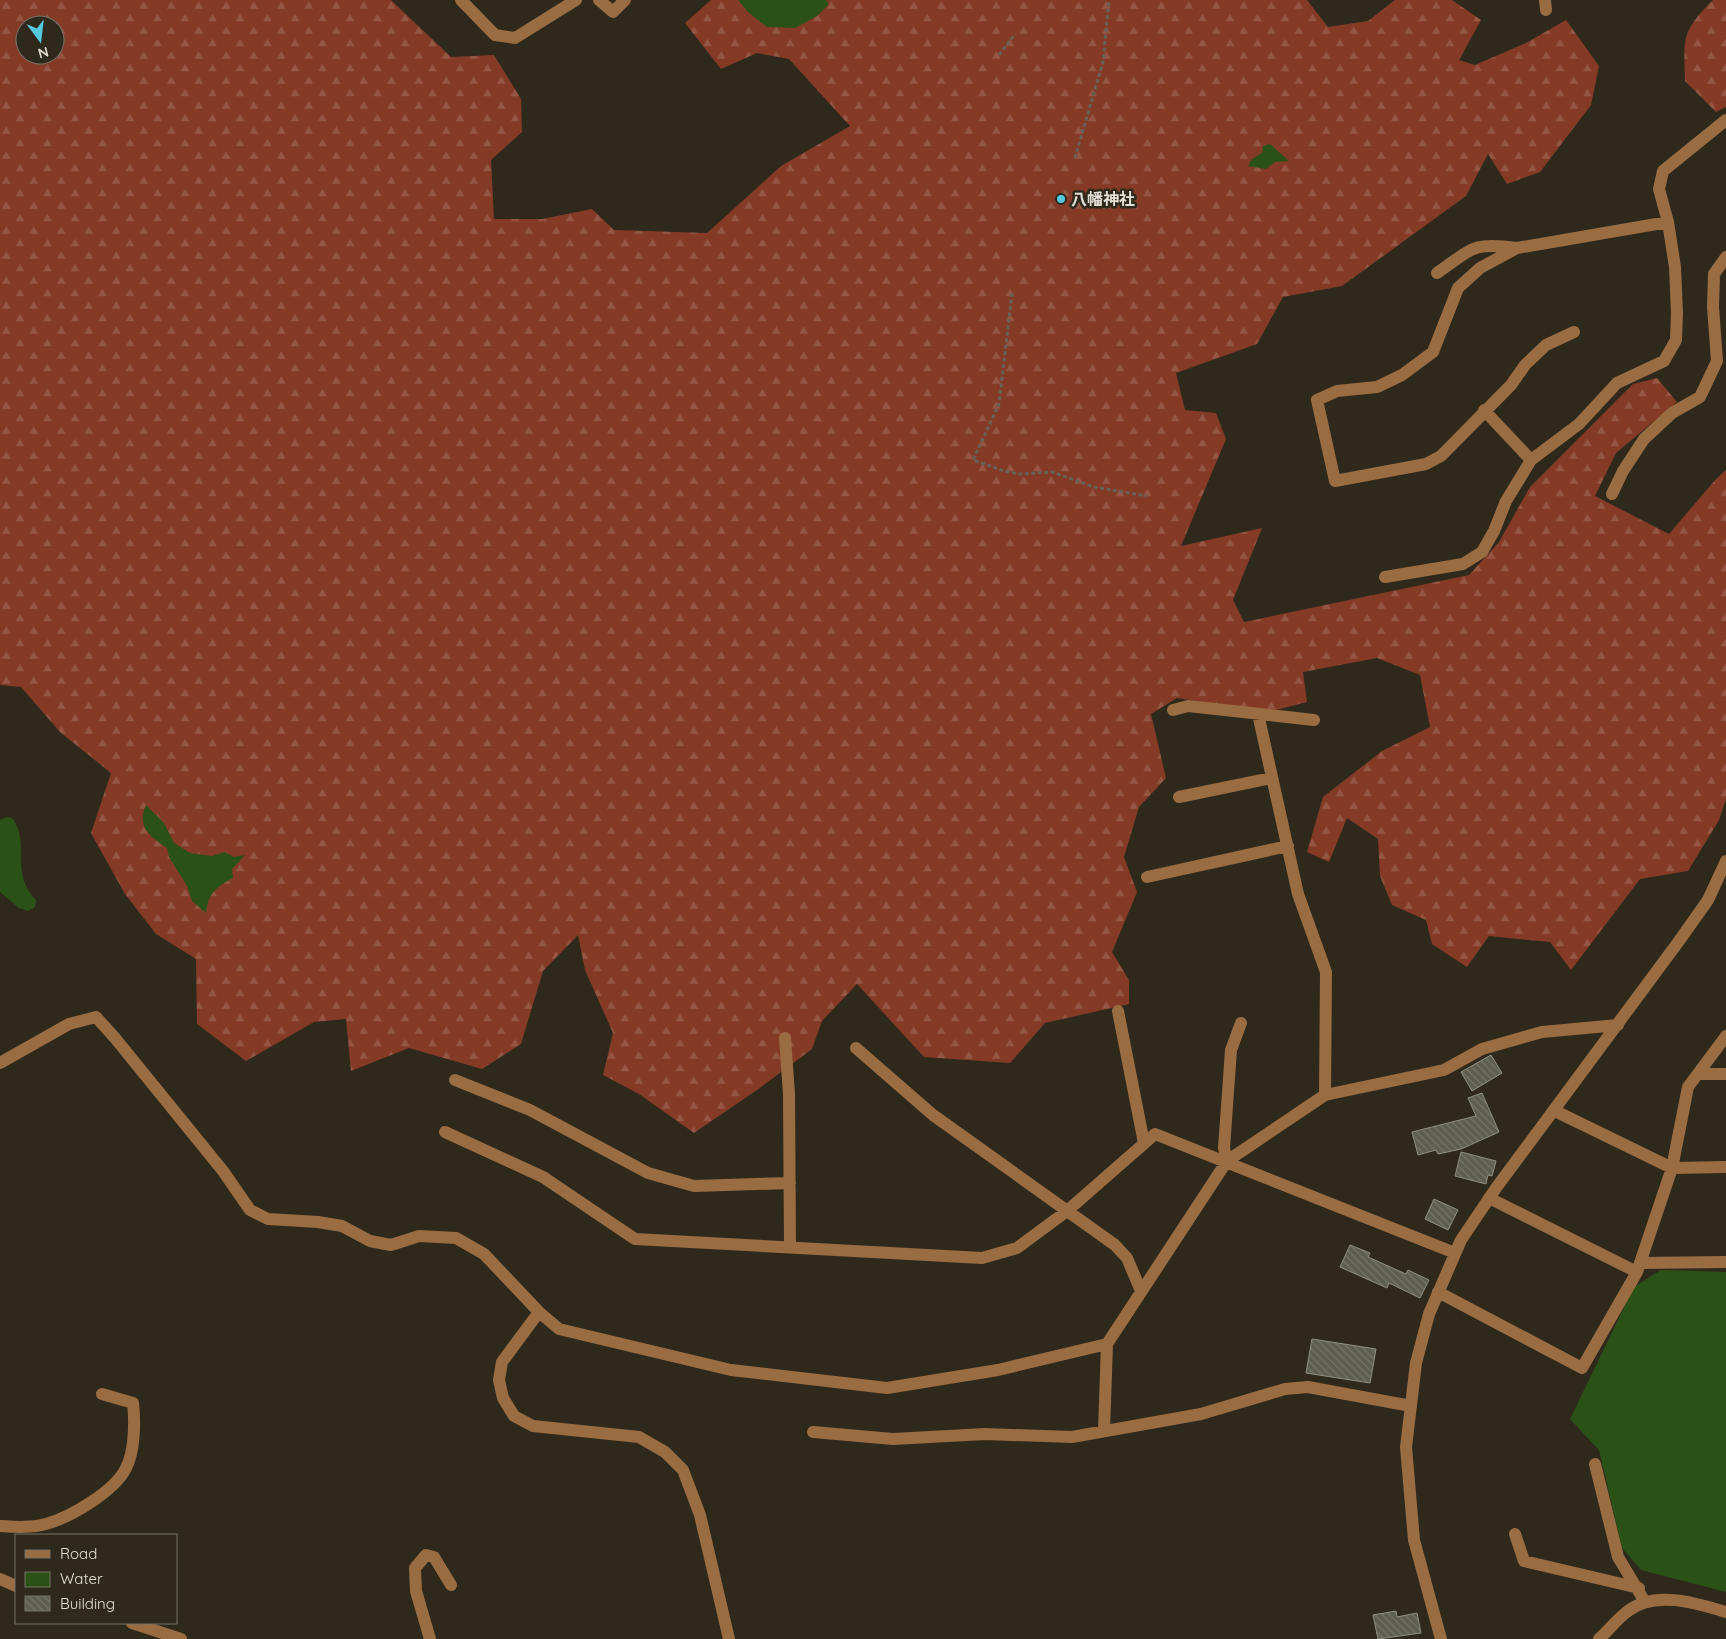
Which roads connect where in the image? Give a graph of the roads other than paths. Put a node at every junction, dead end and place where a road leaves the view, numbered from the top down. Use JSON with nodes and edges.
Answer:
{"nodes":[{"id":1,"x":461,"y":0,"type":"edge"},
{"id":2,"x":576,"y":0,"type":"edge"},
{"id":3,"x":599,"y":0,"type":"edge"},
{"id":4,"x":625,"y":0,"type":"edge"},
{"id":5,"x":1726,"y":120,"type":"edge"},
{"id":6,"x":1668,"y":222,"type":"junction"},
{"id":7,"x":1517,"y":248,"type":"junction"},
{"id":8,"x":1726,"y":257,"type":"edge"},
{"id":9,"x":1437,"y":273,"type":"dead end"},
{"id":10,"x":1574,"y":332,"type":"dead end"},
{"id":11,"x":1484,"y":410,"type":"junction"},
{"id":12,"x":1531,"y":460,"type":"junction"},
{"id":13,"x":1612,"y":494,"type":"dead end"},
{"id":14,"x":1385,"y":577,"type":"dead end"},
{"id":15,"x":1173,"y":710,"type":"dead end"},
{"id":16,"x":1258,"y":714,"type":"junction"},
{"id":17,"x":1314,"y":720,"type":"dead end"},
{"id":18,"x":1272,"y":778,"type":"junction"},
{"id":19,"x":1179,"y":797,"type":"dead end"},
{"id":20,"x":1288,"y":846,"type":"junction"},
{"id":21,"x":1726,"y":861,"type":"edge"},
{"id":22,"x":1147,"y":876,"type":"dead end"},
{"id":23,"x":1118,"y":1011,"type":"dead end"},
{"id":24,"x":1241,"y":1023,"type":"dead end"},
{"id":25,"x":1618,"y":1025,"type":"junction"},
{"id":26,"x":1726,"y":1036,"type":"edge"},
{"id":27,"x":785,"y":1038,"type":"dead end"},
{"id":28,"x":856,"y":1048,"type":"dead end"},
{"id":29,"x":0,"y":1063,"type":"edge"},
{"id":30,"x":1698,"y":1074,"type":"junction"},
{"id":31,"x":1726,"y":1074,"type":"edge"},
{"id":32,"x":455,"y":1080,"type":"dead end"},
{"id":33,"x":1325,"y":1095,"type":"junction"},
{"id":34,"x":1555,"y":1111,"type":"junction"},
{"id":35,"x":445,"y":1132,"type":"dead end"},
{"id":36,"x":1144,"y":1143,"type":"junction"},
{"id":37,"x":1227,"y":1161,"type":"junction"},
{"id":38,"x":1726,"y":1167,"type":"edge"},
{"id":39,"x":1672,"y":1168,"type":"junction"},
{"id":40,"x":790,"y":1183,"type":"junction"},
{"id":41,"x":1489,"y":1198,"type":"junction"},
{"id":42,"x":1067,"y":1211,"type":"junction"},
{"id":43,"x":790,"y":1247,"type":"junction"},
{"id":44,"x":1455,"y":1253,"type":"junction"},
{"id":45,"x":1726,"y":1262,"type":"edge"},
{"id":46,"x":1639,"y":1267,"type":"junction"},
{"id":47,"x":1141,"y":1291,"type":"junction"},
{"id":48,"x":1438,"y":1292,"type":"junction"},
{"id":49,"x":539,"y":1312,"type":"junction"},
{"id":50,"x":1107,"y":1344,"type":"junction"},
{"id":51,"x":102,"y":1394,"type":"dead end"},
{"id":52,"x":1411,"y":1406,"type":"junction"},
{"id":53,"x":1104,"y":1431,"type":"junction"},
{"id":54,"x":813,"y":1432,"type":"dead end"},
{"id":55,"x":1596,"y":1464,"type":"dead end"},
{"id":56,"x":0,"y":1526,"type":"edge"},
{"id":57,"x":1515,"y":1534,"type":"dead end"},
{"id":58,"x":0,"y":1579,"type":"edge"},
{"id":59,"x":451,"y":1585,"type":"dead end"},
{"id":60,"x":15,"y":1586,"type":"edge"},
{"id":61,"x":1639,"y":1588,"type":"junction"},
{"id":62,"x":1645,"y":1602,"type":"junction"},
{"id":63,"x":1726,"y":1612,"type":"edge"},
{"id":64,"x":135,"y":1624,"type":"edge"},
{"id":65,"x":181,"y":1639,"type":"edge"},
{"id":66,"x":430,"y":1639,"type":"edge"},
{"id":67,"x":729,"y":1639,"type":"edge"},
{"id":68,"x":1442,"y":1639,"type":"edge"},
{"id":69,"x":1599,"y":1639,"type":"edge"}],
"edges":[{"from":1,"to":2,"type":"street"},
{"from":3,"to":4,"type":"street"},
{"from":5,"to":6,"type":"street"},
{"from":6,"to":7,"type":"street"},
{"from":6,"to":12,"type":"street"},
{"from":7,"to":9,"type":"street"},
{"from":7,"to":11,"type":"street"},
{"from":8,"to":13,"type":"street"},
{"from":10,"to":11,"type":"street"},
{"from":11,"to":12,"type":"street"},
{"from":12,"to":14,"type":"street"},
{"from":15,"to":16,"type":"street"},
{"from":16,"to":17,"type":"street"},
{"from":16,"to":18,"type":"street"},
{"from":18,"to":19,"type":"street"},
{"from":18,"to":20,"type":"street"},
{"from":20,"to":22,"type":"street"},
{"from":20,"to":33,"type":"street"},
{"from":21,"to":25,"type":"street"},
{"from":23,"to":36,"type":"street"},
{"from":24,"to":37,"type":"street"},
{"from":25,"to":33,"type":"street"},
{"from":25,"to":34,"type":"street"},
{"from":26,"to":30,"type":"street"},
{"from":27,"to":40,"type":"street"},
{"from":28,"to":42,"type":"street"},
{"from":29,"to":49,"type":"street"},
{"from":30,"to":31,"type":"street"},
{"from":30,"to":39,"type":"street"},
{"from":32,"to":40,"type":"street"},
{"from":33,"to":37,"type":"street"},
{"from":34,"to":39,"type":"street"},
{"from":34,"to":41,"type":"street"},
{"from":35,"to":43,"type":"street"},
{"from":36,"to":37,"type":"street"},
{"from":36,"to":42,"type":"street"},
{"from":37,"to":44,"type":"street"},
{"from":37,"to":47,"type":"street"},
{"from":38,"to":39,"type":"street"},
{"from":39,"to":46,"type":"street"},
{"from":40,"to":43,"type":"street"},
{"from":41,"to":44,"type":"street"},
{"from":41,"to":46,"type":"street"},
{"from":42,"to":43,"type":"street"},
{"from":42,"to":47,"type":"street"},
{"from":44,"to":48,"type":"street"},
{"from":45,"to":46,"type":"street"},
{"from":46,"to":48,"type":"street"},
{"from":47,"to":50,"type":"street"},
{"from":48,"to":52,"type":"street"},
{"from":49,"to":50,"type":"street"},
{"from":49,"to":67,"type":"street"},
{"from":50,"to":53,"type":"street"},
{"from":51,"to":56,"type":"street"},
{"from":52,"to":53,"type":"street"},
{"from":52,"to":68,"type":"street"},
{"from":53,"to":54,"type":"street"},
{"from":55,"to":61,"type":"street"},
{"from":57,"to":61,"type":"street"},
{"from":58,"to":60,"type":"street"},
{"from":59,"to":66,"type":"street"},
{"from":61,"to":62,"type":"street"},
{"from":62,"to":63,"type":"street"},
{"from":62,"to":69,"type":"street"},
{"from":64,"to":65,"type":"street"}]}
